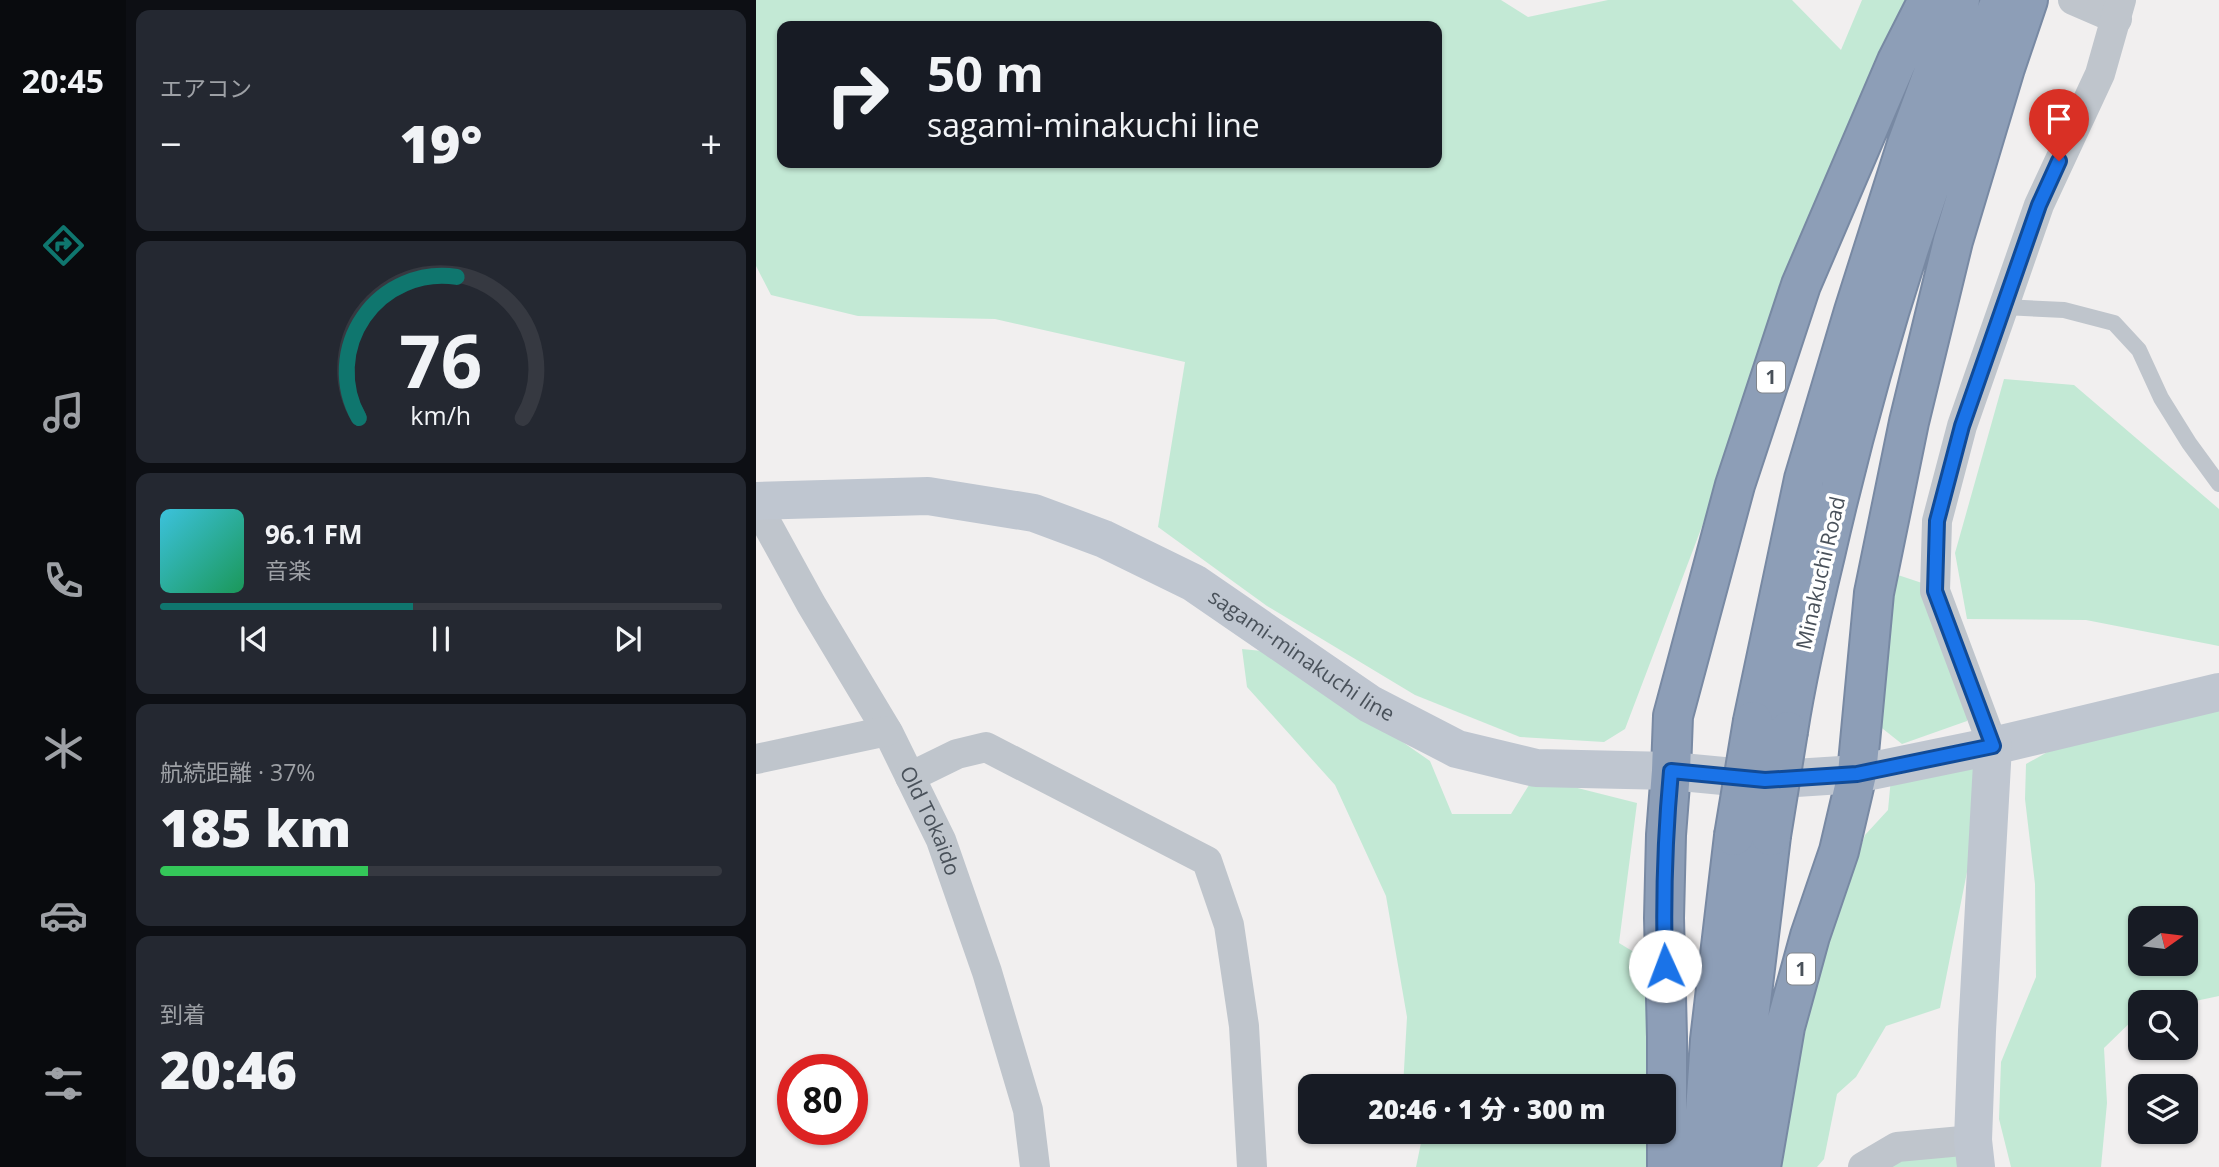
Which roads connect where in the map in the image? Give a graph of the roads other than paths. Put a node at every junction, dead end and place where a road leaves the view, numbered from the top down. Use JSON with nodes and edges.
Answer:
{"nodes":[{"id":1,"x":1928,"y":0,"type":"edge"},
{"id":2,"x":1959,"y":0,"type":"edge"},
{"id":3,"x":2001,"y":0,"type":"edge"},
{"id":4,"x":2028,"y":0,"type":"edge"},
{"id":5,"x":2073,"y":0,"type":"edge"},
{"id":6,"x":2119,"y":10,"type":"edge"},
{"id":7,"x":2004,"y":307,"type":"junction"},
{"id":8,"x":2219,"y":484,"type":"edge"},
{"id":9,"x":756,"y":503,"type":"edge"},
{"id":10,"x":2219,"y":692,"type":"edge"},
{"id":11,"x":1770,"y":726,"type":"junction"},
{"id":12,"x":887,"y":731,"type":"junction"},
{"id":13,"x":1993,"y":746,"type":"junction"},
{"id":14,"x":756,"y":759,"type":"edge"},
{"id":15,"x":1671,"y":771,"type":"junction"},
{"id":16,"x":1857,"y":774,"type":"junction"},
{"id":17,"x":910,"y":776,"type":"junction"},
{"id":18,"x":1752,"y":836,"type":"junction"},
{"id":19,"x":1975,"y":1154,"type":"edge"},
{"id":20,"x":1034,"y":1167,"type":"edge"},
{"id":21,"x":1252,"y":1167,"type":"edge"},
{"id":22,"x":1667,"y":1167,"type":"edge"},
{"id":23,"x":1701,"y":1167,"type":"edge"},
{"id":24,"x":1736,"y":1167,"type":"edge"},
{"id":25,"x":1761,"y":1167,"type":"edge"},
{"id":26,"x":1863,"y":1167,"type":"edge"}],
"edges":[{"from":1,"to":15,"type":"highway","number":"1"},
{"from":2,"to":11,"type":"highway","name":"Minakuchi Road","number":"1"},
{"from":3,"to":11,"type":"highway","name":"Minakuchi Road","number":"1"},
{"from":4,"to":16,"type":"highway","number":"1"},
{"from":5,"to":6,"type":"street"},
{"from":6,"to":7,"type":"street"},
{"from":7,"to":8,"type":"lane"},
{"from":7,"to":13,"type":"street"},
{"from":9,"to":12,"type":"street","name":"Old Tokaido"},
{"from":9,"to":15,"type":"main road","name":"sagami-minakuchi line"},
{"from":10,"to":13,"type":"main road","name":"sagami-minakuchi line"},
{"from":11,"to":18,"type":"highway","name":"Minakuchi Road","number":"1","bridge":true},
{"from":12,"to":14,"type":"street"},
{"from":12,"to":17,"type":"street","name":"Old Tokaido"},
{"from":13,"to":16,"type":"main road","name":"sagami-minakuchi line"},
{"from":13,"to":19,"type":"main road"},
{"from":15,"to":16,"type":"main road","name":"sagami-minakuchi line"},
{"from":15,"to":22,"type":"highway","number":"1"},
{"from":16,"to":25,"type":"highway","number":"1"},
{"from":17,"to":20,"type":"street","name":"Old Tokaido"},
{"from":17,"to":21,"type":"street"},
{"from":18,"to":23,"type":"highway","name":"Minakuchi Road","number":"1"},
{"from":18,"to":24,"type":"highway","name":"Minakuchi Road","number":"1"},
{"from":19,"to":26,"type":"street"}]}
